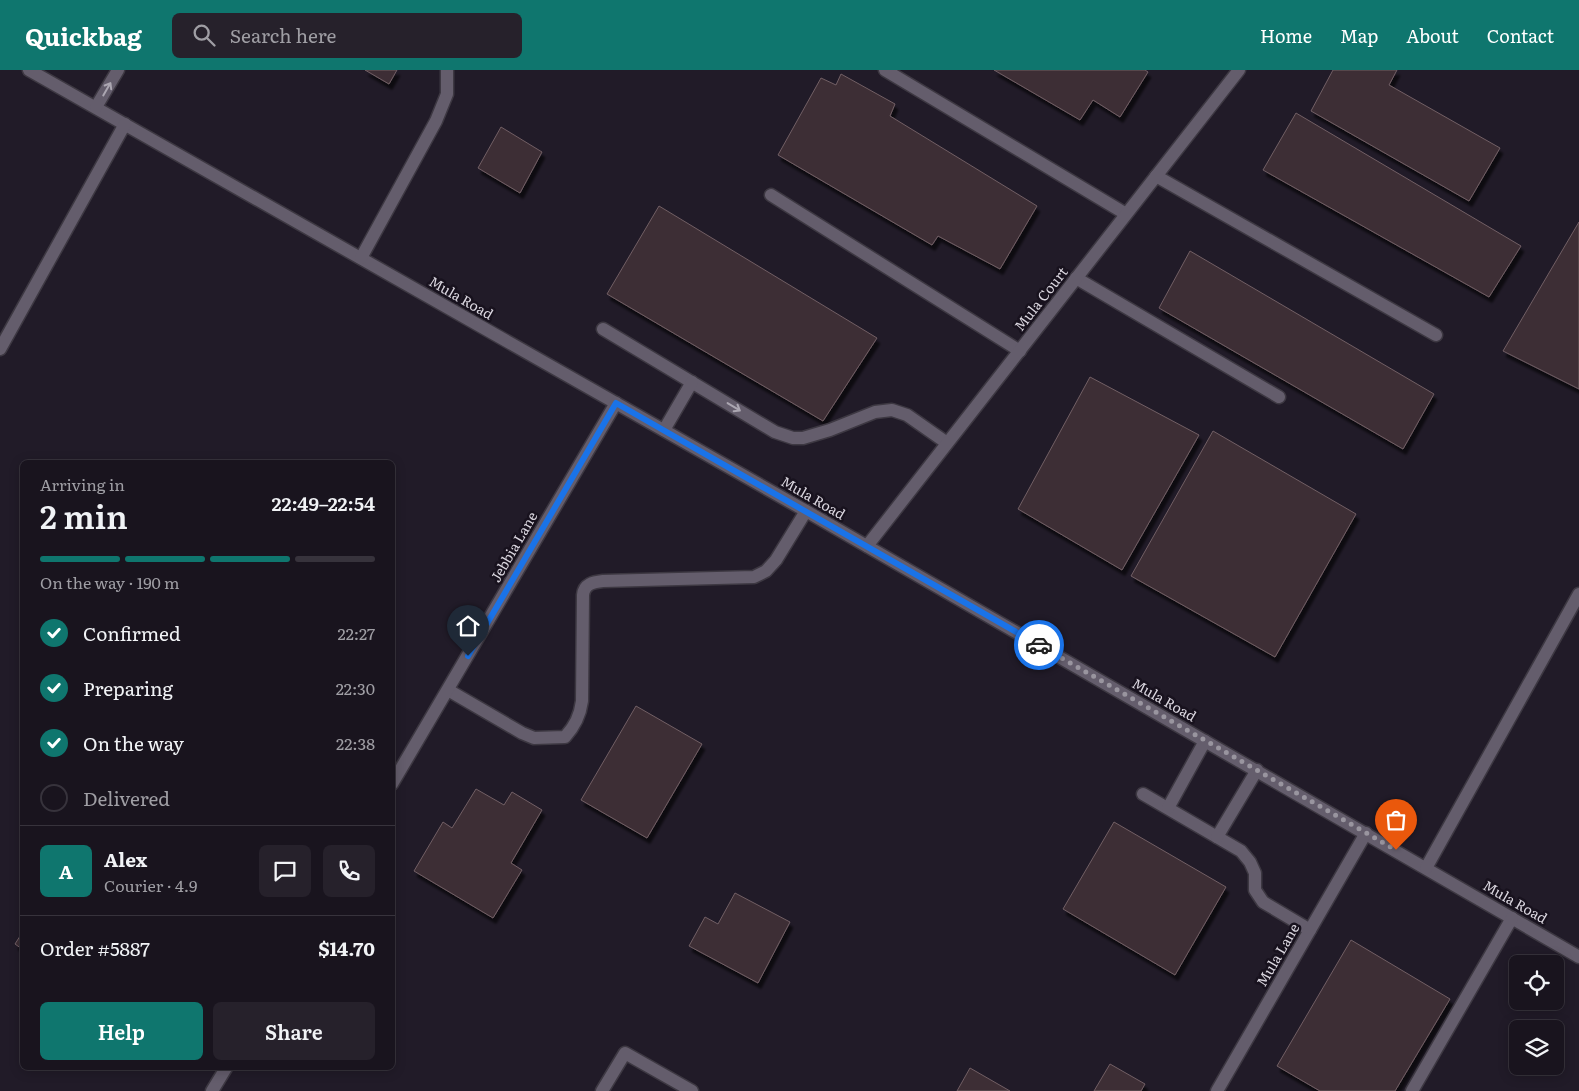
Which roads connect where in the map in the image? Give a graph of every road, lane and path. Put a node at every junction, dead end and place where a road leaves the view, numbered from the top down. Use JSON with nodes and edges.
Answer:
{"nodes":[{"id":1,"x":29,"y":70,"type":"edge"},
{"id":2,"x":118,"y":70,"type":"edge"},
{"id":3,"x":447,"y":70,"type":"edge"},
{"id":4,"x":885,"y":70,"type":"edge"},
{"id":5,"x":1239,"y":70,"type":"edge"},
{"id":6,"x":50,"y":75,"type":"edge"},
{"id":7,"x":96,"y":107,"type":"junction"},
{"id":8,"x":126,"y":124,"type":"junction"},
{"id":9,"x":1156,"y":176,"type":"junction"},
{"id":10,"x":771,"y":195,"type":"dead end"},
{"id":11,"x":1126,"y":214,"type":"junction"},
{"id":12,"x":361,"y":258,"type":"junction"},
{"id":13,"x":1076,"y":278,"type":"junction"},
{"id":14,"x":604,"y":329,"type":"dead end"},
{"id":15,"x":1436,"y":335,"type":"dead end"},
{"id":16,"x":0,"y":349,"type":"edge"},
{"id":17,"x":1020,"y":351,"type":"junction"},
{"id":18,"x":692,"y":382,"type":"junction"},
{"id":19,"x":1279,"y":397,"type":"dead end"},
{"id":20,"x":616,"y":403,"type":"junction"},
{"id":21,"x":664,"y":430,"type":"junction"},
{"id":22,"x":947,"y":443,"type":"junction"},
{"id":23,"x":806,"y":511,"type":"junction"},
{"id":24,"x":867,"y":546,"type":"junction"},
{"id":25,"x":1579,"y":594,"type":"edge"},
{"id":26,"x":448,"y":690,"type":"junction"},
{"id":27,"x":1205,"y":741,"type":"junction"},
{"id":28,"x":1257,"y":770,"type":"junction"},
{"id":29,"x":395,"y":779,"type":"edge"},
{"id":30,"x":1143,"y":794,"type":"dead end"},
{"id":31,"x":1168,"y":808,"type":"junction"},
{"id":32,"x":1366,"y":833,"type":"junction"},
{"id":33,"x":1217,"y":837,"type":"junction"},
{"id":34,"x":1426,"y":868,"type":"junction"},
{"id":35,"x":1512,"y":918,"type":"junction"},
{"id":36,"x":1310,"y":930,"type":"junction"},
{"id":37,"x":1579,"y":957,"type":"edge"},
{"id":38,"x":225,"y":1070,"type":"edge"},
{"id":39,"x":212,"y":1091,"type":"edge"},
{"id":40,"x":602,"y":1091,"type":"edge"},
{"id":41,"x":692,"y":1091,"type":"edge"},
{"id":42,"x":1216,"y":1091,"type":"edge"},
{"id":43,"x":1412,"y":1091,"type":"edge"}],
"edges":[{"from":1,"to":6,"type":"street","name":"Mula Road"},
{"from":7,"to":2,"type":"street","one_way":true},
{"from":3,"to":12,"type":"street"},
{"from":4,"to":11,"type":"street"},
{"from":5,"to":9,"type":"street","name":"Mula Court"},
{"from":6,"to":7,"type":"street","name":"Mula Road"},
{"from":7,"to":8,"type":"street","name":"Mula Road"},
{"from":8,"to":12,"type":"street","name":"Mula Road"},
{"from":8,"to":16,"type":"street"},
{"from":9,"to":11,"type":"street","name":"Mula Court"},
{"from":9,"to":15,"type":"street"},
{"from":10,"to":17,"type":"street"},
{"from":11,"to":13,"type":"street","name":"Mula Court"},
{"from":12,"to":20,"type":"street","name":"Mula Road"},
{"from":13,"to":17,"type":"street","name":"Mula Court"},
{"from":13,"to":19,"type":"street"},
{"from":14,"to":18,"type":"street"},
{"from":17,"to":22,"type":"street","name":"Mula Court"},
{"from":18,"to":21,"type":"street"},
{"from":18,"to":22,"type":"street","one_way":true},
{"from":20,"to":21,"type":"street","name":"Mula Road"},
{"from":20,"to":26,"type":"street","name":"Jebbia Lane"},
{"from":21,"to":23,"type":"street","name":"Mula Road"},
{"from":22,"to":24,"type":"street","name":"Mula Court"},
{"from":23,"to":24,"type":"street","name":"Mula Road"},
{"from":23,"to":26,"type":"street"},
{"from":24,"to":27,"type":"street","name":"Mula Road"},
{"from":25,"to":34,"type":"street"},
{"from":26,"to":29,"type":"street","name":"Jebbia Lane"},
{"from":27,"to":28,"type":"street","name":"Mula Road"},
{"from":27,"to":31,"type":"street"},
{"from":28,"to":32,"type":"street","name":"Mula Road"},
{"from":28,"to":33,"type":"street"},
{"from":30,"to":31,"type":"street"},
{"from":31,"to":33,"type":"street"},
{"from":32,"to":34,"type":"street","name":"Mula Road"},
{"from":32,"to":36,"type":"street","name":"Mula Lane"},
{"from":33,"to":36,"type":"street"},
{"from":34,"to":35,"type":"street","name":"Mula Road"},
{"from":35,"to":37,"type":"street","name":"Mula Road"},
{"from":35,"to":43,"type":"street"},
{"from":36,"to":42,"type":"street","name":"Mula Lane"},
{"from":38,"to":39,"type":"street"},
{"from":40,"to":41,"type":"street"}]}
